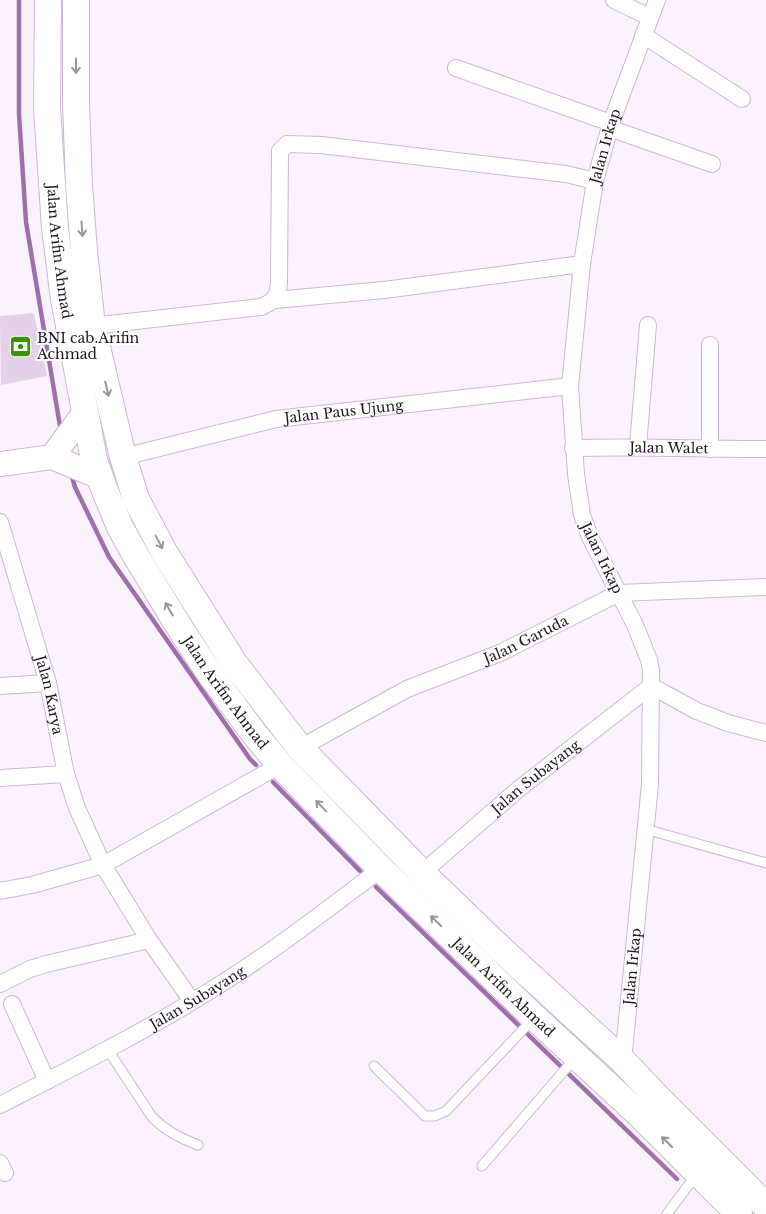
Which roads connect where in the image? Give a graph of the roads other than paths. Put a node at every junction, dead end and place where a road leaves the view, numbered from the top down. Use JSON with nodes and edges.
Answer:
{"nodes":[{"id":1,"x":48,"y":0,"type":"edge"},
{"id":2,"x":76,"y":0,"type":"edge"},
{"id":3,"x":614,"y":0,"type":"edge"},
{"id":4,"x":656,"y":0,"type":"edge"},
{"id":5,"x":649,"y":17,"type":"junction"},
{"id":6,"x":48,"y":34,"type":"junction"},
{"id":7,"x":76,"y":35,"type":"junction"},
{"id":8,"x":643,"y":35,"type":"junction"},
{"id":9,"x":456,"y":68,"type":"dead end"},
{"id":10,"x":742,"y":99,"type":"dead end"},
{"id":11,"x":610,"y":126,"type":"junction"},
{"id":12,"x":712,"y":164,"type":"dead end"},
{"id":13,"x":595,"y":181,"type":"junction"},
{"id":14,"x":582,"y":264,"type":"junction"},
{"id":15,"x":275,"y":300,"type":"junction"},
{"id":16,"x":648,"y":325,"type":"dead end"},
{"id":17,"x":92,"y":326,"type":"junction"},
{"id":18,"x":710,"y":345,"type":"dead end"},
{"id":19,"x":570,"y":386,"type":"junction"},
{"id":20,"x":85,"y":412,"type":"junction"},
{"id":21,"x":638,"y":446,"type":"junction"},
{"id":22,"x":573,"y":448,"type":"junction"},
{"id":23,"x":710,"y":449,"type":"junction"},
{"id":24,"x":766,"y":449,"type":"edge"},
{"id":25,"x":52,"y":457,"type":"junction"},
{"id":26,"x":123,"y":457,"type":"junction"},
{"id":27,"x":0,"y":464,"type":"edge"},
{"id":28,"x":100,"y":478,"type":"junction"},
{"id":29,"x":0,"y":522,"type":"edge"},
{"id":30,"x":766,"y":587,"type":"edge"},
{"id":31,"x":619,"y":593,"type":"junction"},
{"id":32,"x":48,"y":683,"type":"junction"},
{"id":33,"x":0,"y":686,"type":"edge"},
{"id":34,"x":652,"y":686,"type":"junction"},
{"id":35,"x":766,"y":732,"type":"edge"},
{"id":36,"x":290,"y":756,"type":"junction"},
{"id":37,"x":66,"y":774,"type":"junction"},
{"id":38,"x":0,"y":778,"type":"edge"},
{"id":39,"x":645,"y":829,"type":"junction"},
{"id":40,"x":766,"y":863,"type":"edge"},
{"id":41,"x":103,"y":865,"type":"junction"},
{"id":42,"x":381,"y":868,"type":"junction"},
{"id":43,"x":422,"y":873,"type":"junction"},
{"id":44,"x":0,"y":891,"type":"edge"},
{"id":45,"x":149,"y":940,"type":"junction"},
{"id":46,"x":0,"y":984,"type":"edge"},
{"id":47,"x":192,"y":1001,"type":"junction"},
{"id":48,"x":12,"y":1004,"type":"dead end"},
{"id":49,"x":527,"y":1024,"type":"junction"},
{"id":50,"x":108,"y":1050,"type":"junction"},
{"id":51,"x":623,"y":1061,"type":"junction"},
{"id":52,"x":569,"y":1065,"type":"junction"},
{"id":53,"x":374,"y":1066,"type":"dead end"},
{"id":54,"x":47,"y":1081,"type":"junction"},
{"id":55,"x":0,"y":1105,"type":"edge"},
{"id":56,"x":649,"y":1107,"type":"junction"},
{"id":57,"x":198,"y":1145,"type":"dead end"},
{"id":58,"x":482,"y":1166,"type":"dead end"},
{"id":59,"x":697,"y":1172,"type":"junction"},
{"id":60,"x":766,"y":1206,"type":"edge"},
{"id":61,"x":734,"y":1212,"type":"edge"},
{"id":62,"x":668,"y":1214,"type":"edge"}],
"edges":[{"from":1,"to":6,"type":"main road","name":"Jalan Arifin Ahmad"},
{"from":2,"to":7,"type":"main road","name":"Jalan Arifin Ahmad"},
{"from":3,"to":5,"type":"street"},
{"from":4,"to":5,"type":"street","name":"Jalan Irkap"},
{"from":5,"to":8,"type":"street","name":"Jalan Irkap"},
{"from":6,"to":7,"type":"main road"},
{"from":6,"to":20,"type":"main road","name":"Jalan Arifin Ahmad"},
{"from":7,"to":17,"type":"main road","name":"Jalan Arifin Ahmad","one_way":true},
{"from":8,"to":10,"type":"street"},
{"from":8,"to":11,"type":"street","name":"Jalan Irkap"},
{"from":9,"to":11,"type":"street"},
{"from":11,"to":12,"type":"street"},
{"from":11,"to":13,"type":"street","name":"Jalan Irkap"},
{"from":13,"to":14,"type":"street","name":"Jalan Irkap"},
{"from":13,"to":15,"type":"street"},
{"from":14,"to":15,"type":"street"},
{"from":14,"to":19,"type":"street","name":"Jalan Irkap"},
{"from":15,"to":17,"type":"street"},
{"from":16,"to":21,"type":"street"},
{"from":17,"to":26,"type":"main road","name":"Jalan Arifin Ahmad","one_way":true},
{"from":18,"to":23,"type":"street"},
{"from":19,"to":22,"type":"street","name":"Jalan Irkap"},
{"from":19,"to":26,"type":"street","name":"Jalan Paus Ujung"},
{"from":20,"to":25,"type":"main road"},
{"from":20,"to":28,"type":"main road","name":"Jalan Arifin Ahmad"},
{"from":21,"to":22,"type":"street","name":"Jalan Walet"},
{"from":21,"to":23,"type":"street","name":"Jalan Walet"},
{"from":22,"to":31,"type":"street","name":"Jalan Irkap"},
{"from":23,"to":24,"type":"street","name":"Jalan Walet"},
{"from":25,"to":27,"type":"main road"},
{"from":25,"to":28,"type":"main road"},
{"from":26,"to":36,"type":"main road","name":"Jalan Arifin Ahmad","one_way":true},
{"from":36,"to":28,"type":"main road","name":"Jalan Arifin Ahmad","one_way":true},
{"from":29,"to":32,"type":"street","name":"Jalan Karya"},
{"from":30,"to":31,"type":"street","name":"Jalan Garuda"},
{"from":31,"to":34,"type":"street","name":"Jalan Irkap"},
{"from":31,"to":36,"type":"street","name":"Jalan Garuda"},
{"from":32,"to":33,"type":"street"},
{"from":32,"to":37,"type":"street","name":"Jalan Karya"},
{"from":34,"to":35,"type":"street"},
{"from":34,"to":39,"type":"street","name":"Jalan Irkap"},
{"from":34,"to":43,"type":"street","name":"Jalan Subayang"},
{"from":36,"to":41,"type":"street"},
{"from":42,"to":36,"type":"main road","name":"Jalan Arifin Ahmad","one_way":true},
{"from":36,"to":43,"type":"main road","name":"Jalan Arifin Ahmad"},
{"from":37,"to":38,"type":"street"},
{"from":37,"to":41,"type":"street","name":"Jalan Karya"},
{"from":39,"to":40,"type":"lane"},
{"from":39,"to":51,"type":"street","name":"Jalan Irkap"},
{"from":41,"to":44,"type":"street"},
{"from":41,"to":45,"type":"street","name":"Jalan Karya"},
{"from":42,"to":47,"type":"street","name":"Jalan Subayang"},
{"from":49,"to":42,"type":"main road","name":"Jalan Arifin Ahmad","one_way":true},
{"from":43,"to":51,"type":"main road","name":"Jalan Arifin Ahmad"},
{"from":45,"to":46,"type":"street"},
{"from":45,"to":47,"type":"street","name":"Jalan Karya"},
{"from":47,"to":50,"type":"street","name":"Jalan Subayang"},
{"from":48,"to":54,"type":"street"},
{"from":49,"to":52,"type":"main road","name":"Jalan Arifin Ahmad"},
{"from":49,"to":53,"type":"lane"},
{"from":50,"to":54,"type":"street","name":"Jalan Subayang"},
{"from":50,"to":57,"type":"lane"},
{"from":51,"to":56,"type":"main road","name":"Jalan Arifin Ahmad"},
{"from":52,"to":56,"type":"main road","name":"Jalan Arifin Ahmad"},
{"from":52,"to":58,"type":"lane"},
{"from":54,"to":55,"type":"street","name":"Jalan Subayang"},
{"from":59,"to":56,"type":"main road","name":"Jalan Arifin Ahmad","one_way":true},
{"from":56,"to":60,"type":"main road","name":"Jalan Arifin Ahmad"},
{"from":59,"to":61,"type":"main road","name":"Jalan Arifin Ahmad"},
{"from":59,"to":62,"type":"lane"}]}
